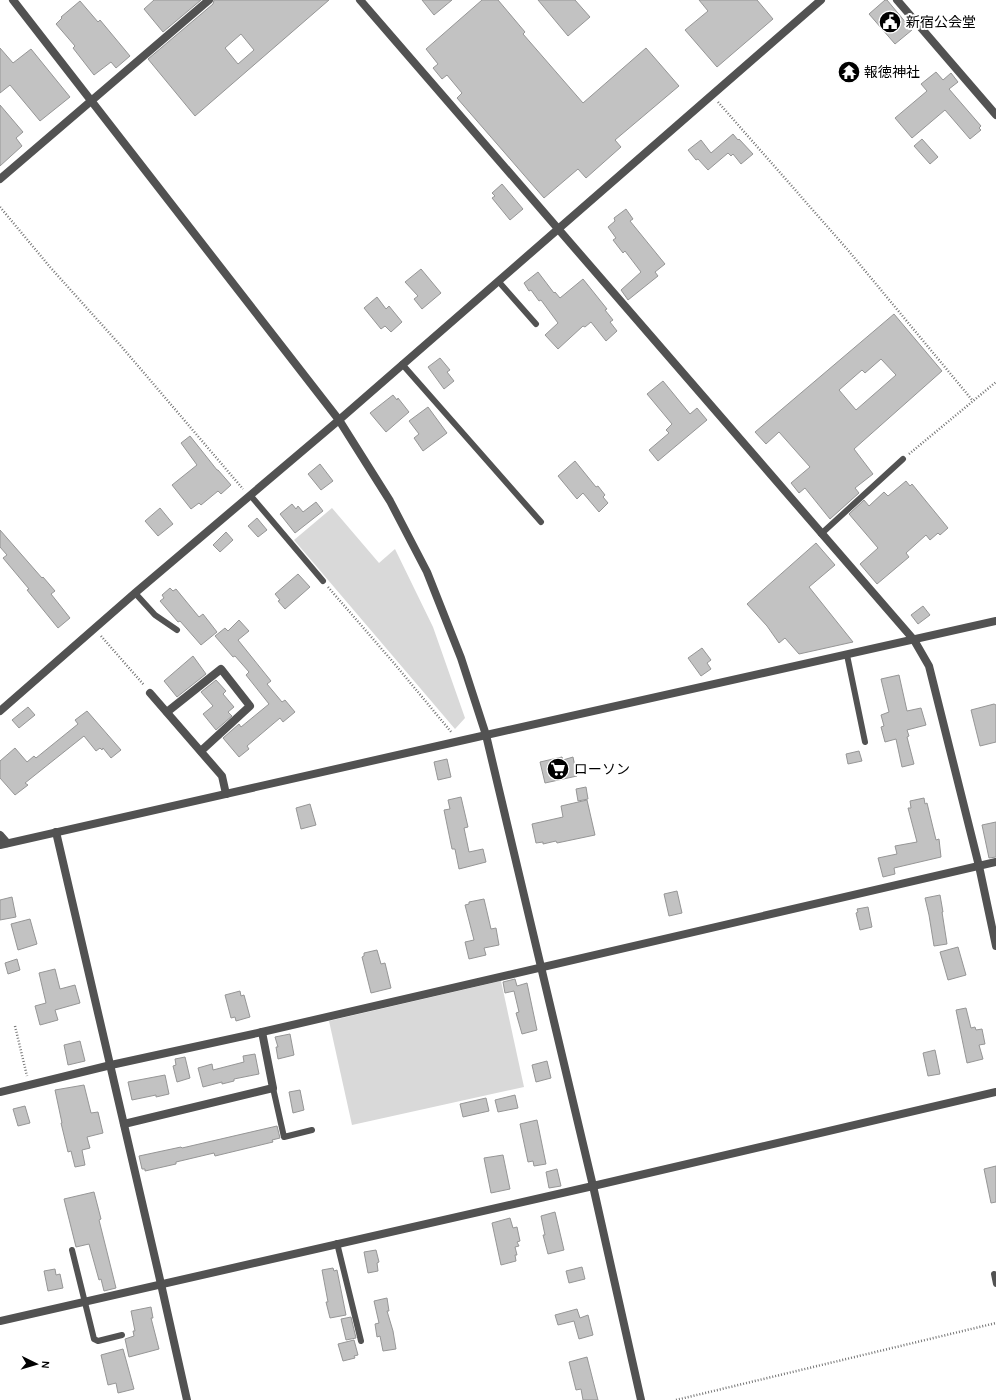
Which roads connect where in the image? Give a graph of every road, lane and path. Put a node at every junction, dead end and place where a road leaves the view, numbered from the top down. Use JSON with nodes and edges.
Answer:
{"nodes":[{"id":1,"x":13,"y":0,"type":"edge"},
{"id":2,"x":209,"y":0,"type":"edge"},
{"id":3,"x":360,"y":0,"type":"edge"},
{"id":4,"x":821,"y":0,"type":"edge"},
{"id":5,"x":897,"y":0,"type":"edge"},
{"id":6,"x":712,"y":96,"type":"junction"},
{"id":7,"x":90,"y":101,"type":"junction"},
{"id":8,"x":996,"y":115,"type":"edge"},
{"id":9,"x":0,"y":179,"type":"edge"},
{"id":10,"x":0,"y":207,"type":"edge"},
{"id":11,"x":558,"y":230,"type":"junction"},
{"id":12,"x":498,"y":282,"type":"junction"},
{"id":13,"x":536,"y":324,"type":"dead end"},
{"id":14,"x":402,"y":364,"type":"junction"},
{"id":15,"x":996,"y":382,"type":"edge"},
{"id":16,"x":973,"y":401,"type":"junction"},
{"id":17,"x":339,"y":420,"type":"junction"},
{"id":18,"x":903,"y":459,"type":"joint"},
{"id":19,"x":250,"y":496,"type":"junction"},
{"id":20,"x":541,"y":522,"type":"dead end"},
{"id":21,"x":821,"y":534,"type":"junction"},
{"id":22,"x":323,"y":581,"type":"joint"},
{"id":23,"x":135,"y":593,"type":"junction"},
{"id":24,"x":996,"y":621,"type":"edge"},
{"id":25,"x":94,"y":628,"type":"junction"},
{"id":26,"x":177,"y":630,"type":"dead end"},
{"id":27,"x":914,"y":640,"type":"junction"},
{"id":28,"x":847,"y":655,"type":"junction"},
{"id":29,"x":150,"y":692,"type":"joint"},
{"id":30,"x":0,"y":711,"type":"edge"},
{"id":31,"x":167,"y":712,"type":"junction"},
{"id":32,"x":486,"y":735,"type":"junction"},
{"id":33,"x":457,"y":741,"type":"junction"},
{"id":34,"x":865,"y":742,"type":"dead end"},
{"id":35,"x":201,"y":751,"type":"junction"},
{"id":36,"x":226,"y":794,"type":"junction"},
{"id":37,"x":56,"y":832,"type":"junction"},
{"id":38,"x":0,"y":835,"type":"edge"},
{"id":39,"x":3,"y":844,"type":"edge"},
{"id":40,"x":996,"y":862,"type":"edge"},
{"id":41,"x":979,"y":866,"type":"junction"},
{"id":42,"x":996,"y":946,"type":"edge"},
{"id":43,"x":541,"y":967,"type":"junction"},
{"id":44,"x":15,"y":1026,"type":"dead end"},
{"id":45,"x":262,"y":1032,"type":"junction"},
{"id":46,"x":111,"y":1065,"type":"junction"},
{"id":47,"x":29,"y":1084,"type":"junction"},
{"id":48,"x":273,"y":1088,"type":"junction"},
{"id":49,"x":0,"y":1092,"type":"edge"},
{"id":50,"x":996,"y":1092,"type":"edge"},
{"id":51,"x":124,"y":1124,"type":"junction"},
{"id":52,"x":312,"y":1130,"type":"dead end"},
{"id":53,"x":593,"y":1186,"type":"junction"},
{"id":54,"x":337,"y":1243,"type":"junction"},
{"id":55,"x":72,"y":1250,"type":"dead end"},
{"id":56,"x":994,"y":1274,"type":"dead end"},
{"id":57,"x":161,"y":1284,"type":"junction"},
{"id":58,"x":996,"y":1284,"type":"edge"},
{"id":59,"x":85,"y":1301,"type":"junction"},
{"id":60,"x":0,"y":1321,"type":"edge"},
{"id":61,"x":996,"y":1323,"type":"edge"},
{"id":62,"x":122,"y":1335,"type":"dead end"},
{"id":63,"x":361,"y":1342,"type":"dead end"},
{"id":64,"x":186,"y":1400,"type":"edge"},
{"id":65,"x":641,"y":1400,"type":"edge"},
{"id":66,"x":676,"y":1400,"type":"edge"}],
"edges":[{"from":1,"to":7,"type":"street"},
{"from":2,"to":7,"type":"street"},
{"from":3,"to":11,"type":"street"},
{"from":4,"to":6,"type":"street"},
{"from":5,"to":8,"type":"street"},
{"from":6,"to":11,"type":"street"},
{"from":6,"to":16,"type":"path"},
{"from":7,"to":9,"type":"street"},
{"from":7,"to":17,"type":"street"},
{"from":10,"to":19,"type":"path"},
{"from":11,"to":12,"type":"street"},
{"from":11,"to":21,"type":"street"},
{"from":12,"to":13,"type":"lane"},
{"from":12,"to":14,"type":"street"},
{"from":14,"to":17,"type":"street"},
{"from":14,"to":20,"type":"lane"},
{"from":15,"to":16,"type":"path"},
{"from":16,"to":18,"type":"path"},
{"from":17,"to":19,"type":"street"},
{"from":17,"to":32,"type":"street"},
{"from":18,"to":21,"type":"lane"},
{"from":19,"to":22,"type":"lane"},
{"from":19,"to":23,"type":"street"},
{"from":21,"to":27,"type":"street"},
{"from":22,"to":33,"type":"path"},
{"from":23,"to":25,"type":"street"},
{"from":23,"to":26,"type":"lane"},
{"from":24,"to":27,"type":"street"},
{"from":25,"to":29,"type":"path"},
{"from":25,"to":30,"type":"street"},
{"from":27,"to":28,"type":"street"},
{"from":27,"to":41,"type":"street"},
{"from":28,"to":32,"type":"street"},
{"from":28,"to":34,"type":"lane"},
{"from":29,"to":31,"type":"street"},
{"from":31,"to":35,"type":"street"},
{"from":31,"to":35,"type":"street"},
{"from":32,"to":33,"type":"street"},
{"from":32,"to":43,"type":"street"},
{"from":33,"to":36,"type":"street"},
{"from":35,"to":36,"type":"street"},
{"from":36,"to":37,"type":"street"},
{"from":37,"to":39,"type":"street"},
{"from":37,"to":46,"type":"street"},
{"from":38,"to":39,"type":"street"},
{"from":40,"to":41,"type":"street"},
{"from":41,"to":42,"type":"street"},
{"from":41,"to":43,"type":"street"},
{"from":43,"to":45,"type":"street"},
{"from":43,"to":53,"type":"street"},
{"from":44,"to":47,"type":"path"},
{"from":45,"to":46,"type":"street"},
{"from":45,"to":48,"type":"street"},
{"from":46,"to":47,"type":"street"},
{"from":46,"to":51,"type":"street"},
{"from":47,"to":49,"type":"street"},
{"from":48,"to":51,"type":"street"},
{"from":48,"to":52,"type":"lane"},
{"from":50,"to":53,"type":"street"},
{"from":51,"to":57,"type":"street"},
{"from":53,"to":54,"type":"street"},
{"from":53,"to":65,"type":"street"},
{"from":54,"to":57,"type":"street"},
{"from":54,"to":63,"type":"lane"},
{"from":55,"to":59,"type":"lane"},
{"from":56,"to":58,"type":"lane"},
{"from":57,"to":59,"type":"street"},
{"from":57,"to":64,"type":"street"},
{"from":59,"to":60,"type":"street"},
{"from":59,"to":62,"type":"lane"},
{"from":61,"to":66,"type":"path"}]}
